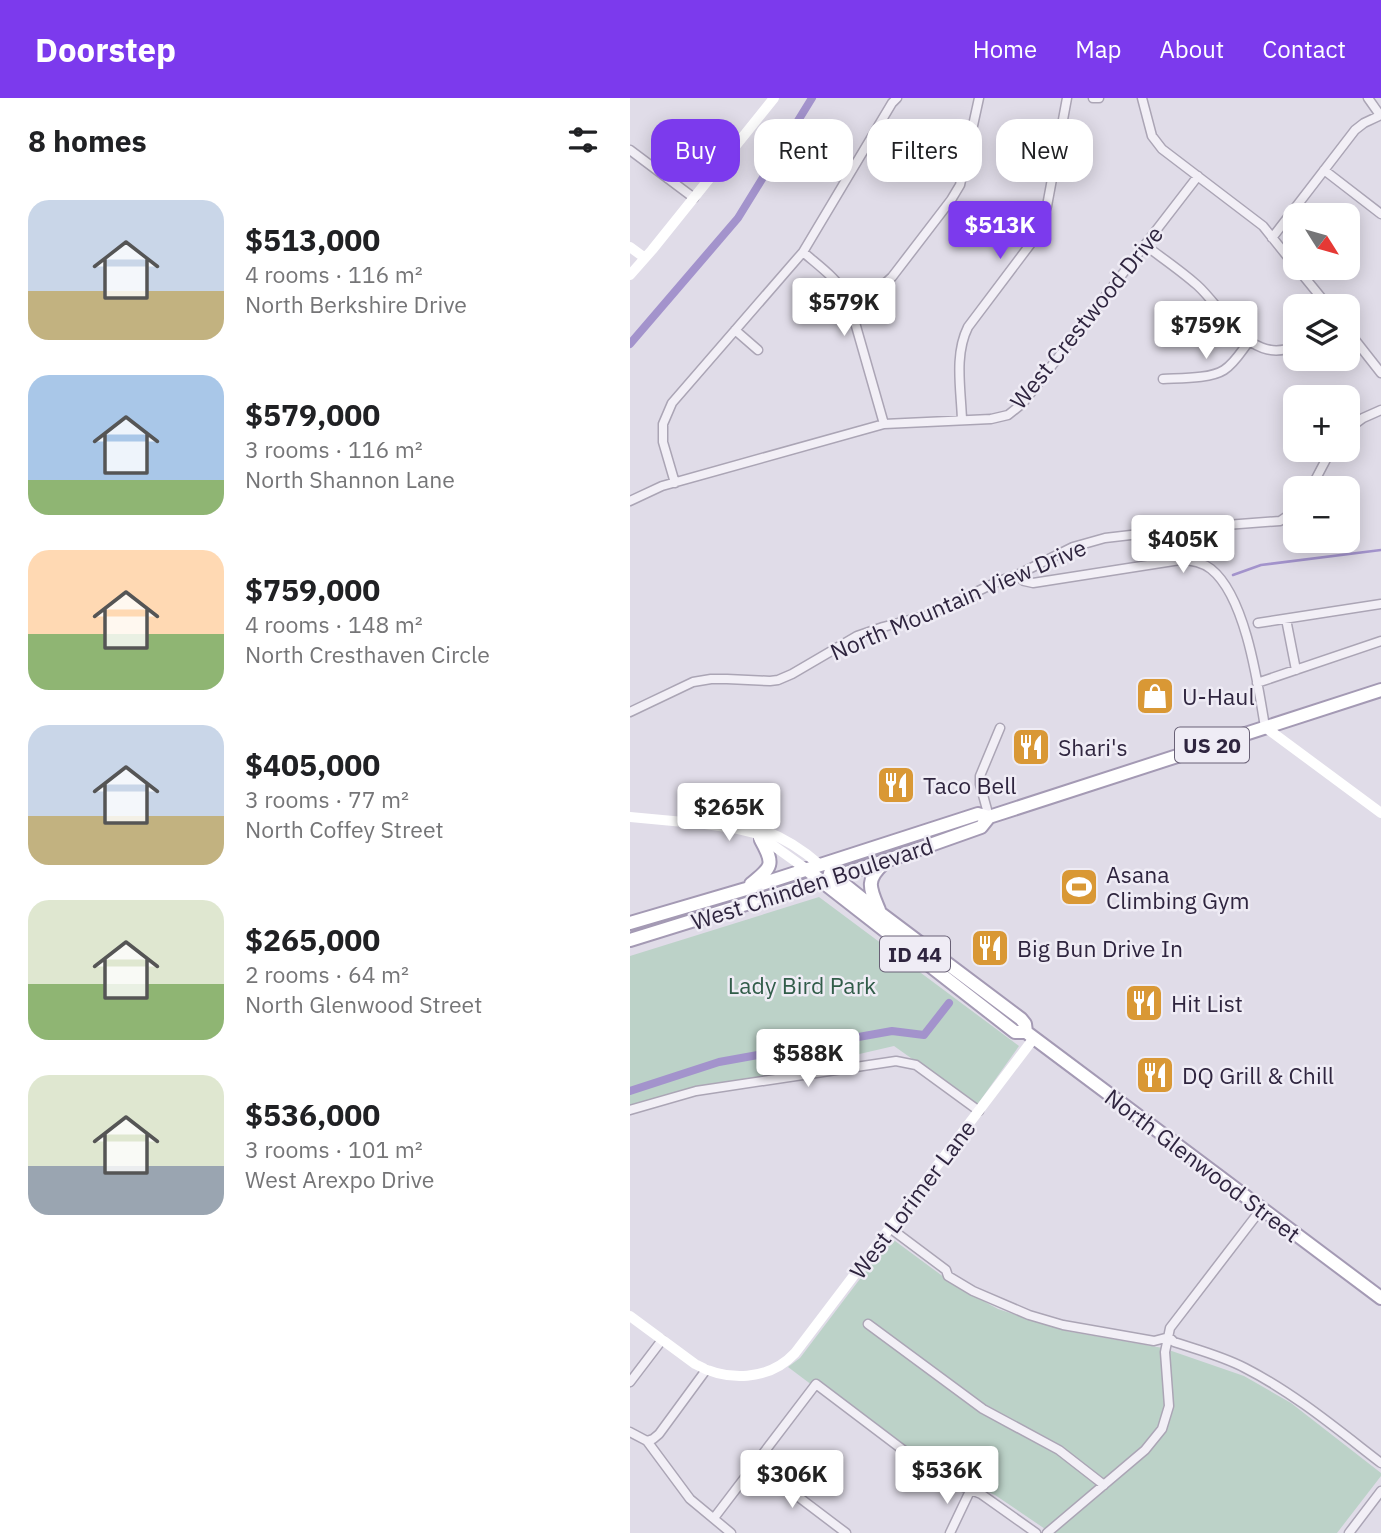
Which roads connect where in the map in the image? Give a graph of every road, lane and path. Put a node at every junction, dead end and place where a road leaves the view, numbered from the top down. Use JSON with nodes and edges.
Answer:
{"nodes":[{"id":1,"x":774,"y":98,"type":"edge"},
{"id":2,"x":979,"y":98,"type":"edge"},
{"id":3,"x":1068,"y":98,"type":"edge"},
{"id":4,"x":1093,"y":98,"type":"edge"},
{"id":5,"x":1099,"y":98,"type":"edge"},
{"id":6,"x":1142,"y":98,"type":"edge"},
{"id":7,"x":1368,"y":98,"type":"edge"},
{"id":8,"x":891,"y":100,"type":"edge"},
{"id":9,"x":1380,"y":115,"type":"edge"},
{"id":10,"x":630,"y":150,"type":"edge"},
{"id":11,"x":1324,"y":170,"type":"junction"},
{"id":12,"x":1198,"y":176,"type":"junction"},
{"id":13,"x":694,"y":198,"type":"junction"},
{"id":14,"x":1381,"y":214,"type":"edge"},
{"id":15,"x":1272,"y":238,"type":"junction"},
{"id":16,"x":1144,"y":245,"type":"junction"},
{"id":17,"x":630,"y":247,"type":"edge"},
{"id":18,"x":1283,"y":251,"type":"edge"},
{"id":19,"x":803,"y":252,"type":"junction"},
{"id":20,"x":645,"y":258,"type":"junction"},
{"id":21,"x":630,"y":275,"type":"edge"},
{"id":22,"x":1307,"y":280,"type":"edge"},
{"id":23,"x":1318,"y":294,"type":"edge"},
{"id":24,"x":848,"y":298,"type":"junction"},
{"id":25,"x":735,"y":330,"type":"junction"},
{"id":26,"x":1250,"y":340,"type":"junction"},
{"id":27,"x":1360,"y":346,"type":"edge"},
{"id":28,"x":758,"y":350,"type":"dead end"},
{"id":29,"x":1283,"y":350,"type":"edge"},
{"id":30,"x":1381,"y":373,"type":"edge"},
{"id":31,"x":1163,"y":379,"type":"dead end"},
{"id":32,"x":1381,"y":410,"type":"edge"},
{"id":33,"x":1360,"y":420,"type":"edge"},
{"id":34,"x":962,"y":421,"type":"junction"},
{"id":35,"x":884,"y":424,"type":"junction"},
{"id":36,"x":675,"y":483,"type":"junction"},
{"id":37,"x":630,"y":502,"type":"edge"},
{"id":38,"x":1283,"y":519,"type":"edge"},
{"id":39,"x":1017,"y":575,"type":"junction"},
{"id":40,"x":1381,"y":604,"type":"edge"},
{"id":41,"x":1286,"y":619,"type":"junction"},
{"id":42,"x":1258,"y":623,"type":"dead end"},
{"id":43,"x":1381,"y":641,"type":"edge"},
{"id":44,"x":1296,"y":670,"type":"junction"},
{"id":45,"x":1257,"y":683,"type":"junction"},
{"id":46,"x":1381,"y":690,"type":"edge"},
{"id":47,"x":630,"y":712,"type":"edge"},
{"id":48,"x":1265,"y":727,"type":"junction"},
{"id":49,"x":1000,"y":728,"type":"dead end"},
{"id":50,"x":1381,"y":813,"type":"edge"},
{"id":51,"x":630,"y":817,"type":"edge"},
{"id":52,"x":989,"y":817,"type":"junction"},
{"id":53,"x":758,"y":836,"type":"junction"},
{"id":54,"x":888,"y":860,"type":"junction"},
{"id":55,"x":820,"y":864,"type":"junction"},
{"id":56,"x":806,"y":869,"type":"junction"},
{"id":57,"x":835,"y":877,"type":"junction"},
{"id":58,"x":821,"y":881,"type":"junction"},
{"id":59,"x":746,"y":889,"type":"junction"},
{"id":60,"x":880,"y":913,"type":"junction"},
{"id":61,"x":630,"y":923,"type":"edge"},
{"id":62,"x":630,"y":940,"type":"edge"},
{"id":63,"x":1030,"y":1035,"type":"junction"},
{"id":64,"x":630,"y":1110,"type":"edge"},
{"id":65,"x":979,"y":1111,"type":"junction"},
{"id":66,"x":1262,"y":1208,"type":"junction"},
{"id":67,"x":890,"y":1228,"type":"junction"},
{"id":68,"x":1381,"y":1298,"type":"edge"},
{"id":69,"x":630,"y":1316,"type":"edge"},
{"id":70,"x":868,"y":1324,"type":"dead end"},
{"id":71,"x":1169,"y":1337,"type":"junction"},
{"id":72,"x":662,"y":1340,"type":"junction"},
{"id":73,"x":706,"y":1370,"type":"junction"},
{"id":74,"x":630,"y":1382,"type":"edge"},
{"id":75,"x":630,"y":1432,"type":"edge"},
{"id":76,"x":647,"y":1441,"type":"junction"},
{"id":77,"x":1381,"y":1463,"type":"edge"},
{"id":78,"x":755,"y":1464,"type":"junction"},
{"id":79,"x":1104,"y":1485,"type":"junction"},
{"id":80,"x":970,"y":1491,"type":"junction"},
{"id":81,"x":1381,"y":1491,"type":"edge"},
{"id":82,"x":714,"y":1518,"type":"junction"},
{"id":83,"x":730,"y":1533,"type":"edge"},
{"id":84,"x":846,"y":1533,"type":"edge"},
{"id":85,"x":950,"y":1533,"type":"edge"},
{"id":86,"x":1036,"y":1533,"type":"edge"},
{"id":87,"x":1047,"y":1533,"type":"edge"},
{"id":88,"x":1349,"y":1533,"type":"edge"}],
"edges":[{"from":1,"to":13,"type":"street"},
{"from":2,"to":24,"type":"street"},
{"from":3,"to":34,"type":"street"},
{"from":4,"to":5,"type":"street"},
{"from":6,"to":12,"type":"street"},
{"from":7,"to":9,"type":"street"},
{"from":8,"to":19,"type":"street"},
{"from":9,"to":11,"type":"street"},
{"from":10,"to":13,"type":"street"},
{"from":11,"to":14,"type":"street"},
{"from":11,"to":15,"type":"street"},
{"from":12,"to":15,"type":"street"},
{"from":12,"to":16,"type":"street","name":"West Crestwood Drive"},
{"from":13,"to":20,"type":"street"},
{"from":15,"to":18,"type":"street"},
{"from":16,"to":26,"type":"street"},
{"from":16,"to":34,"type":"street","name":"West Crestwood Drive"},
{"from":17,"to":20,"type":"street"},
{"from":19,"to":24,"type":"street"},
{"from":19,"to":25,"type":"street"},
{"from":20,"to":21,"type":"street"},
{"from":22,"to":23,"type":"street"},
{"from":24,"to":35,"type":"street"},
{"from":25,"to":28,"type":"street"},
{"from":25,"to":36,"type":"street"},
{"from":26,"to":29,"type":"street"},
{"from":26,"to":31,"type":"street"},
{"from":27,"to":30,"type":"street"},
{"from":32,"to":33,"type":"street"},
{"from":34,"to":35,"type":"street","name":"West Crestwood Drive"},
{"from":35,"to":36,"type":"street","name":"West Crestwood Drive"},
{"from":36,"to":37,"type":"street","name":"West Crestwood Drive"},
{"from":38,"to":39,"type":"street","name":"North Mountain View Drive"},
{"from":39,"to":45,"type":"street"},
{"from":39,"to":47,"type":"street","name":"North Mountain View Drive"},
{"from":40,"to":41,"type":"street"},
{"from":41,"to":42,"type":"street"},
{"from":41,"to":44,"type":"street"},
{"from":43,"to":44,"type":"street"},
{"from":44,"to":45,"type":"street"},
{"from":45,"to":48,"type":"street"},
{"from":46,"to":48,"type":"main road","name":"West Chinden Boulevard","number":"US 20"},
{"from":48,"to":50,"type":"street"},
{"from":48,"to":52,"type":"main road","name":"West Chinden Boulevard","number":"US 20"},
{"from":49,"to":52,"type":"street"},
{"from":51,"to":53,"type":"street","name":"North Glenwood Street"},
{"from":52,"to":54,"type":"main road","name":"West Chinden Boulevard","number":"US 20"},
{"from":52,"to":55,"type":"main road","name":"West Chinden Boulevard","number":"US 20"},
{"from":53,"to":55,"type":"street","name":"North Glenwood Street"},
{"from":53,"to":56,"type":"street","name":"North Glenwood Street"},
{"from":53,"to":59,"type":"main road"},
{"from":54,"to":57,"type":"main road","name":"West Chinden Boulevard","number":"US 20"},
{"from":54,"to":60,"type":"main road"},
{"from":55,"to":56,"type":"main road","name":"West Chinden Boulevard","number":"US 20"},
{"from":55,"to":57,"type":"main road","name":"North Glenwood Street","number":"ID 44"},
{"from":56,"to":58,"type":"main road","name":"North Glenwood Street","number":"ID 44"},
{"from":56,"to":59,"type":"main road","name":"West Chinden Boulevard","number":"US 20"},
{"from":57,"to":58,"type":"main road","name":"West Chinden Boulevard","number":"US 20"},
{"from":57,"to":60,"type":"main road","name":"North Glenwood Street","number":"ID 44"},
{"from":58,"to":62,"type":"main road","name":"West Chinden Boulevard","number":"US 20"},
{"from":58,"to":63,"type":"main road","name":"North Glenwood Street","number":"ID 44"},
{"from":59,"to":61,"type":"main road","name":"West Chinden Boulevard","number":"US 20"},
{"from":60,"to":63,"type":"main road","name":"North Glenwood Street","number":"ID 44"},
{"from":63,"to":65,"type":"street","name":"West Lorimer Lane"},
{"from":63,"to":66,"type":"main road","name":"North Glenwood Street","number":"ID 44"},
{"from":64,"to":65,"type":"street"},
{"from":65,"to":67,"type":"street","name":"West Lorimer Lane"},
{"from":66,"to":68,"type":"main road","name":"North Glenwood Street","number":"ID 44"},
{"from":66,"to":71,"type":"street"},
{"from":67,"to":71,"type":"street"},
{"from":67,"to":73,"type":"street","name":"West Lorimer Lane"},
{"from":69,"to":72,"type":"street"},
{"from":70,"to":79,"type":"street"},
{"from":71,"to":77,"type":"street"},
{"from":71,"to":79,"type":"street"},
{"from":72,"to":73,"type":"street"},
{"from":72,"to":74,"type":"street"},
{"from":73,"to":76,"type":"street"},
{"from":75,"to":76,"type":"street"},
{"from":76,"to":82,"type":"street"},
{"from":78,"to":80,"type":"street"},
{"from":78,"to":82,"type":"street"},
{"from":78,"to":84,"type":"street"},
{"from":79,"to":87,"type":"street"},
{"from":80,"to":85,"type":"street"},
{"from":80,"to":86,"type":"street"},
{"from":81,"to":88,"type":"street"},
{"from":82,"to":83,"type":"street"}]}
